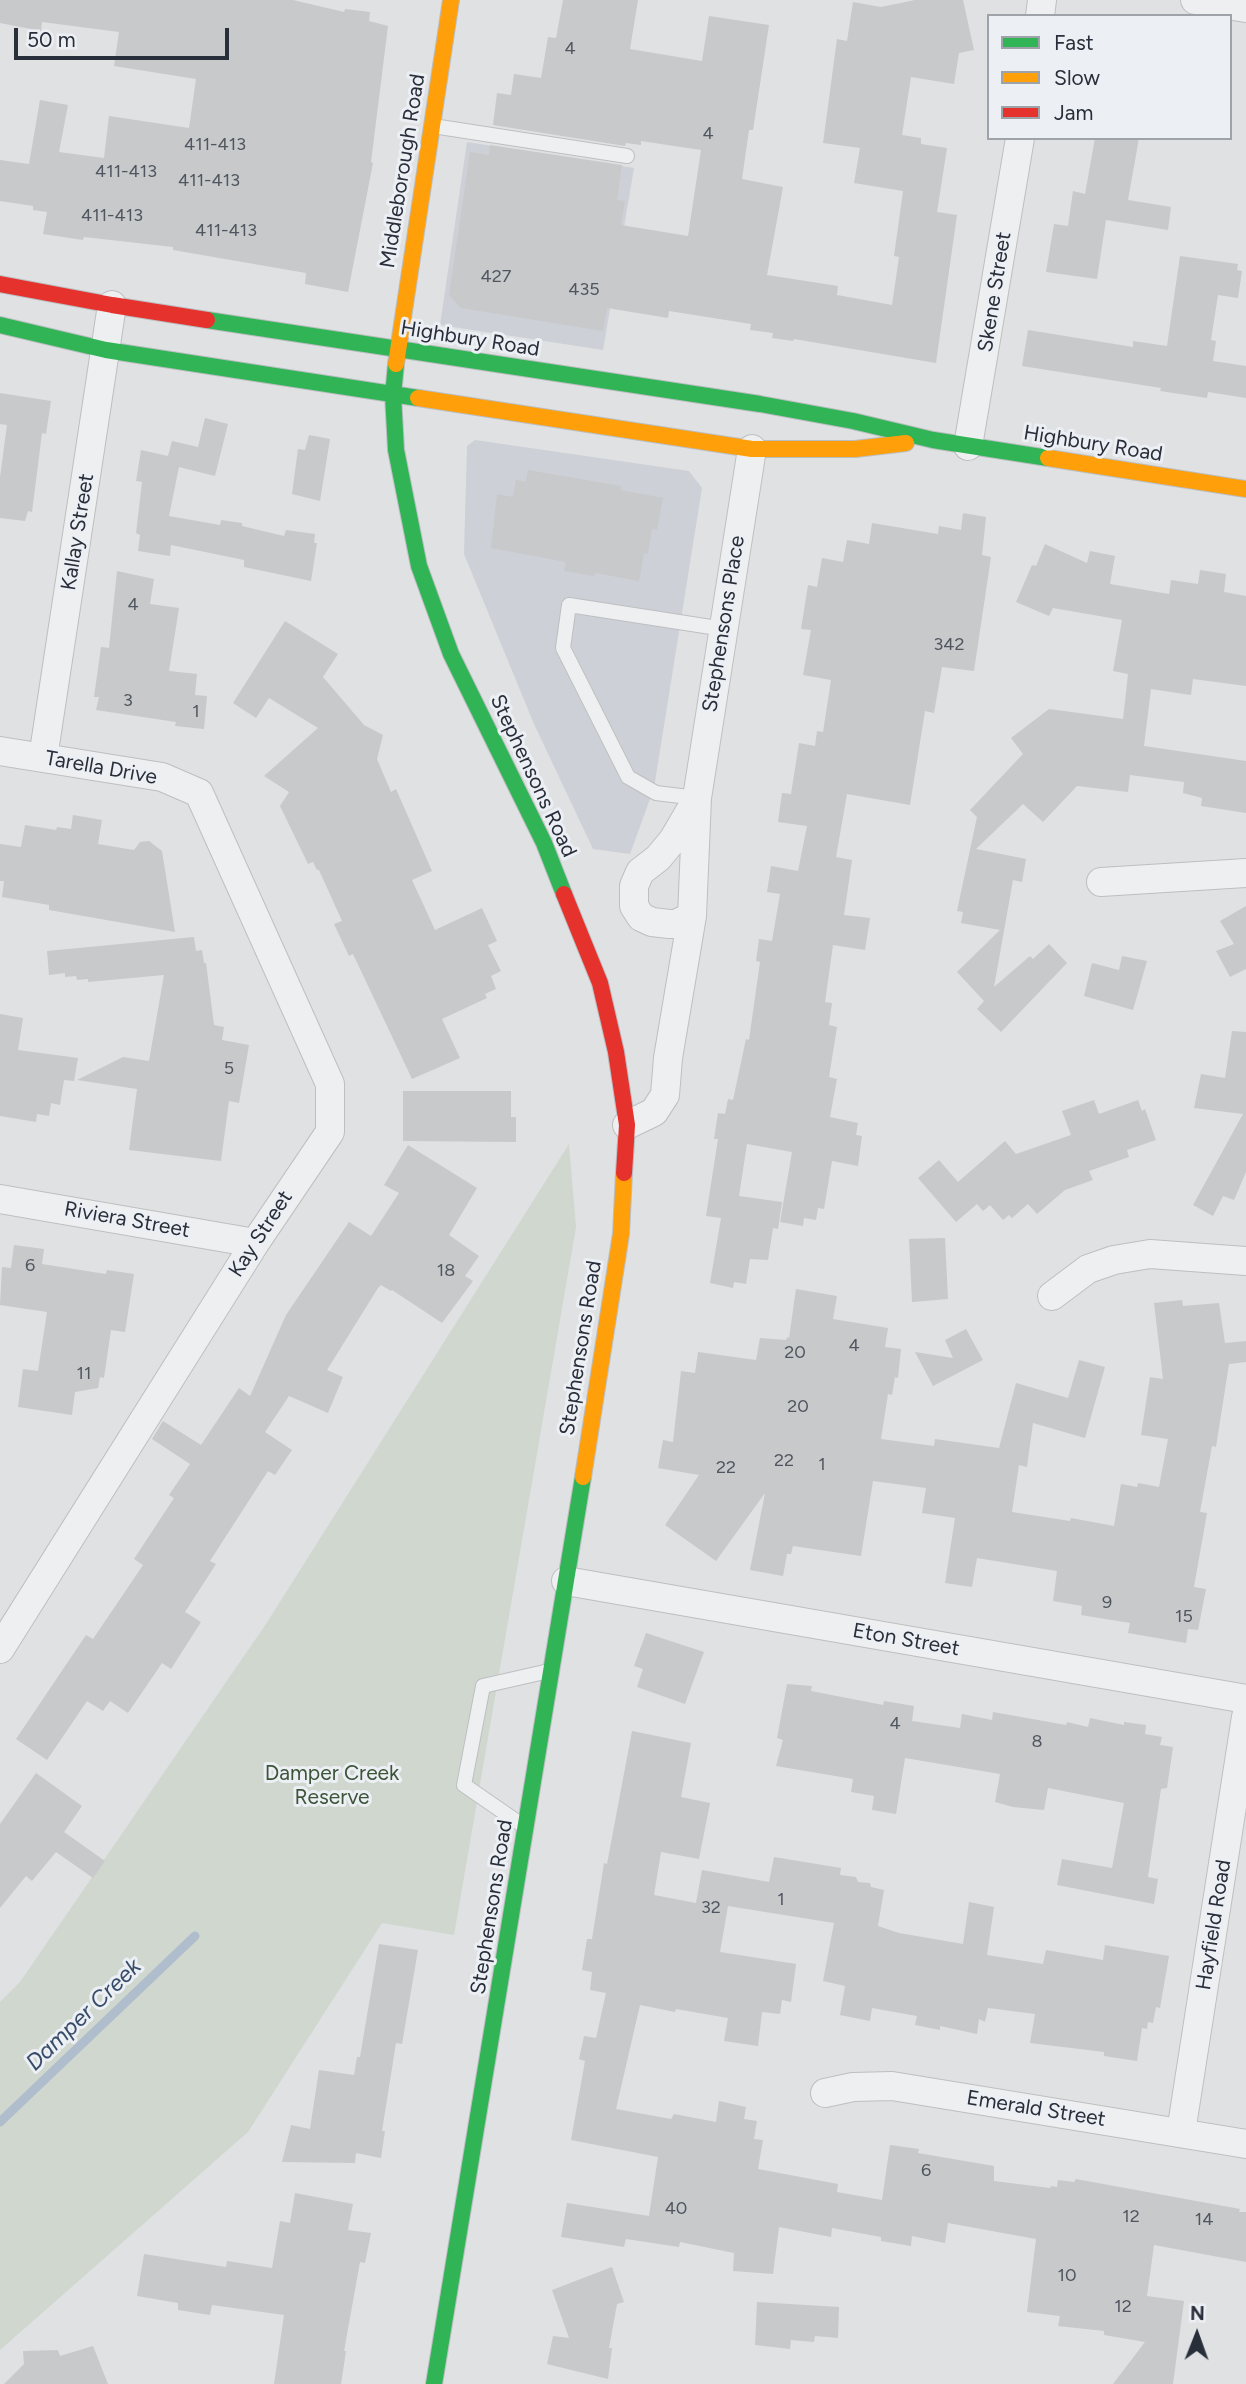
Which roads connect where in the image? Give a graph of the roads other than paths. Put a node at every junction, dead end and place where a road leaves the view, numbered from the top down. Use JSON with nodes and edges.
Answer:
{"nodes":[{"id":1,"x":451,"y":0,"type":"edge"},
{"id":2,"x":1195,"y":0,"type":"edge"},
{"id":3,"x":1246,"y":8,"type":"edge"},
{"id":4,"x":432,"y":125,"type":"junction"},
{"id":5,"x":1020,"y":140,"type":"edge"},
{"id":6,"x":627,"y":156,"type":"dead end"},
{"id":7,"x":0,"y":284,"type":"edge"},
{"id":8,"x":112,"y":305,"type":"junction"},
{"id":9,"x":0,"y":325,"type":"edge"},
{"id":10,"x":397,"y":349,"type":"junction"},
{"id":11,"x":107,"y":350,"type":"junction"},
{"id":12,"x":393,"y":395,"type":"junction"},
{"id":13,"x":933,"y":440,"type":"junction"},
{"id":14,"x":753,"y":443,"type":"junction"},
{"id":15,"x":968,"y":446,"type":"junction"},
{"id":16,"x":1246,"y":489,"type":"edge"},
{"id":17,"x":724,"y":629,"type":"junction"},
{"id":18,"x":0,"y":751,"type":"edge"},
{"id":19,"x":43,"y":758,"type":"junction"},
{"id":20,"x":199,"y":793,"type":"joint"},
{"id":21,"x":697,"y":798,"type":"junction"},
{"id":22,"x":1246,"y":873,"type":"edge"},
{"id":23,"x":1101,"y":882,"type":"dead end"},
{"id":24,"x":692,"y":916,"type":"junction"},
{"id":25,"x":627,"y":1125,"type":"junction"},
{"id":26,"x":0,"y":1199,"type":"edge"},
{"id":27,"x":255,"y":1242,"type":"junction"},
{"id":28,"x":1246,"y":1261,"type":"edge"},
{"id":29,"x":1052,"y":1296,"type":"dead end"},
{"id":30,"x":566,"y":1581,"type":"junction"},
{"id":31,"x":0,"y":1648,"type":"edge"},
{"id":32,"x":552,"y":1671,"type":"junction"},
{"id":33,"x":1246,"y":1699,"type":"edge"},
{"id":34,"x":1246,"y":1717,"type":"edge"},
{"id":35,"x":527,"y":1828,"type":"junction"},
{"id":36,"x":825,"y":2093,"type":"dead end"},
{"id":37,"x":1181,"y":2132,"type":"junction"},
{"id":38,"x":1246,"y":2144,"type":"edge"},
{"id":39,"x":435,"y":2384,"type":"edge"}],
"edges":[{"from":1,"to":4,"type":"main road","name":"Middleborough Road"},
{"from":2,"to":3,"type":"street"},
{"from":4,"to":6,"type":"lane"},
{"from":4,"to":10,"type":"main road","name":"Middleborough Road"},
{"from":5,"to":15,"type":"street","name":"Skene Street"},
{"from":7,"to":8,"type":"main road","name":"Highbury Road"},
{"from":8,"to":10,"type":"main road","name":"Highbury Road"},
{"from":8,"to":11,"type":"street","name":"Kallay Street"},
{"from":9,"to":11,"type":"main road","name":"Highbury Road"},
{"from":10,"to":12,"type":"main road","name":"Stephensons Road"},
{"from":10,"to":13,"type":"main road","name":"Highbury Road"},
{"from":11,"to":12,"type":"main road","name":"Highbury Road"},
{"from":11,"to":19,"type":"street","name":"Kallay Street"},
{"from":12,"to":14,"type":"main road","name":"Highbury Road"},
{"from":12,"to":25,"type":"main road","name":"Stephensons Road"},
{"from":13,"to":14,"type":"main road","name":"Highbury Road"},
{"from":13,"to":15,"type":"main road","name":"Highbury Road"},
{"from":14,"to":17,"type":"street","name":"Stephensons Place"},
{"from":15,"to":16,"type":"main road","name":"Highbury Road"},
{"from":17,"to":21,"type":"street","name":"Stephensons Place"},
{"from":17,"to":21,"type":"lane"},
{"from":18,"to":19,"type":"street","name":"Tarella Drive"},
{"from":19,"to":20,"type":"street","name":"Tarella Drive"},
{"from":20,"to":27,"type":"street","name":"Kay Street"},
{"from":21,"to":24,"type":"street","name":"Stephensons Place"},
{"from":21,"to":24,"type":"street","name":"Stephensons Place"},
{"from":22,"to":23,"type":"street"},
{"from":24,"to":25,"type":"street","name":"Stephensons Place"},
{"from":25,"to":30,"type":"main road","name":"Stephensons Road"},
{"from":26,"to":27,"type":"street","name":"Riviera Street"},
{"from":27,"to":31,"type":"street","name":"Kay Street"},
{"from":28,"to":29,"type":"street"},
{"from":30,"to":32,"type":"main road","name":"Stephensons Road"},
{"from":30,"to":33,"type":"street","name":"Eton Street"},
{"from":32,"to":35,"type":"main road","name":"Stephensons Road"},
{"from":32,"to":35,"type":"lane"},
{"from":34,"to":37,"type":"street","name":"Hayfield Road"},
{"from":35,"to":39,"type":"main road","name":"Stephensons Road"},
{"from":36,"to":37,"type":"street","name":"Emerald Street"},
{"from":37,"to":38,"type":"street","name":"Emerald Street"}]}
